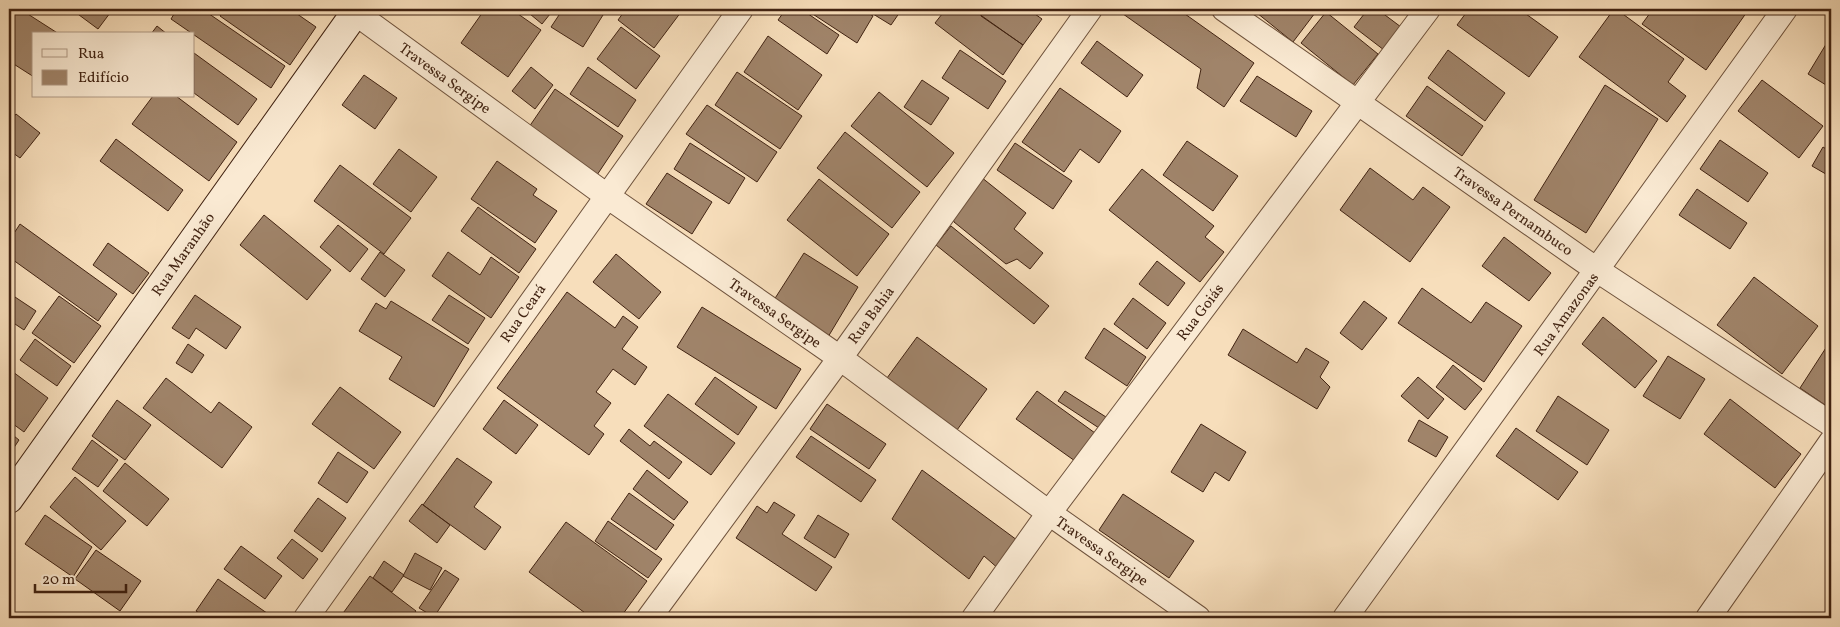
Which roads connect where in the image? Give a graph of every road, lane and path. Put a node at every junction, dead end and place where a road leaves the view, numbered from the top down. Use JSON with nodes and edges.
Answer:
{"nodes":[{"id":1,"x":741,"y":9,"type":"edge"},
{"id":2,"x":1090,"y":9,"type":"edge"},
{"id":3,"x":1224,"y":9,"type":"edge"},
{"id":4,"x":1428,"y":9,"type":"edge"},
{"id":5,"x":1785,"y":9,"type":"edge"},
{"id":6,"x":355,"y":10,"type":"edge"},
{"id":7,"x":1358,"y":102,"type":"junction"},
{"id":8,"x":607,"y":196,"type":"junction"},
{"id":9,"x":1598,"y":270,"type":"junction"},
{"id":10,"x":840,"y":358,"type":"junction"},
{"id":11,"x":1831,"y":424,"type":"edge"},
{"id":12,"x":1831,"y":442,"type":"edge"},
{"id":13,"x":9,"y":499,"type":"edge"},
{"id":14,"x":1048,"y":513,"type":"junction"},
{"id":15,"x":306,"y":618,"type":"edge"},
{"id":16,"x":649,"y":618,"type":"edge"},
{"id":17,"x":974,"y":618,"type":"edge"},
{"id":18,"x":1198,"y":618,"type":"edge"},
{"id":19,"x":1345,"y":618,"type":"edge"},
{"id":20,"x":1708,"y":618,"type":"edge"}],
"edges":[{"from":1,"to":8,"type":"street","name":"Rua Ceará"},
{"from":2,"to":10,"type":"street","name":"Rua Bahia"},
{"from":3,"to":7,"type":"street","name":"Travessa Pernambuco"},
{"from":4,"to":7,"type":"street","name":"Rua Goiás"},
{"from":5,"to":9,"type":"street","name":"Rua Amazonas"},
{"from":6,"to":8,"type":"street","name":"Travessa Sergipe"},
{"from":6,"to":13,"type":"street","name":"Rua Maranhão"},
{"from":7,"to":9,"type":"street","name":"Travessa Pernambuco"},
{"from":7,"to":14,"type":"street","name":"Rua Goiás"},
{"from":8,"to":10,"type":"street","name":"Travessa Sergipe"},
{"from":8,"to":15,"type":"street","name":"Rua Ceará"},
{"from":9,"to":11,"type":"street","name":"Travessa Pernambuco"},
{"from":9,"to":19,"type":"street","name":"Rua Amazonas"},
{"from":10,"to":14,"type":"street","name":"Travessa Sergipe"},
{"from":10,"to":16,"type":"street","name":"Rua Bahia"},
{"from":12,"to":20,"type":"street"},
{"from":14,"to":17,"type":"street","name":"Rua Goiás"},
{"from":14,"to":18,"type":"street","name":"Travessa Sergipe"}]}
